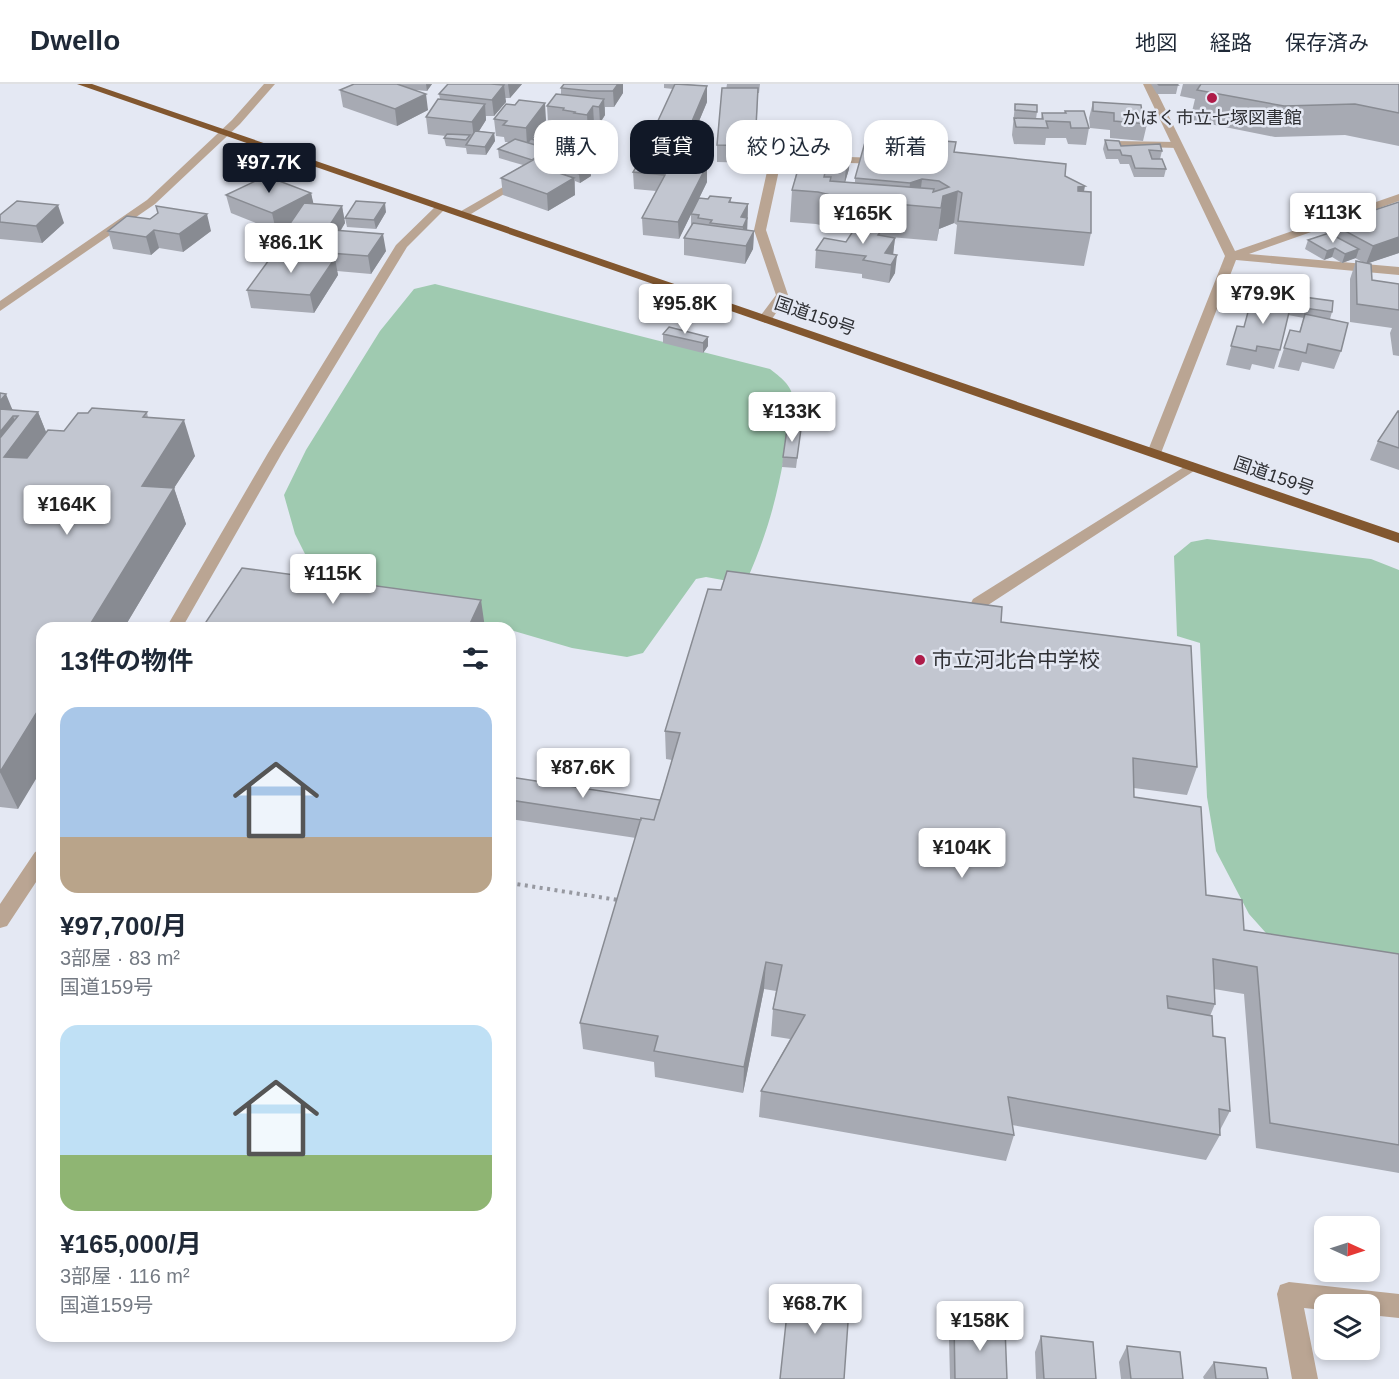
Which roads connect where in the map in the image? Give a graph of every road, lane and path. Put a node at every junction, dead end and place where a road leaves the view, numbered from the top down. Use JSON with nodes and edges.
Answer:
{"nodes":[{"id":1,"x":82,"y":84,"type":"edge"},
{"id":2,"x":270,"y":84,"type":"edge"},
{"id":3,"x":1148,"y":84,"type":"edge"},
{"id":4,"x":224,"y":133,"type":"junction"},
{"id":5,"x":1114,"y":144,"type":"edge"},
{"id":6,"x":1177,"y":145,"type":"junction"},
{"id":7,"x":864,"y":159,"type":"edge"},
{"id":8,"x":534,"y":174,"type":"edge"},
{"id":9,"x":1399,"y":197,"type":"edge"},
{"id":10,"x":441,"y":207,"type":"junction"},
{"id":11,"x":462,"y":214,"type":"junction"},
{"id":12,"x":1231,"y":256,"type":"junction"},
{"id":13,"x":1399,"y":271,"type":"edge"},
{"id":14,"x":0,"y":307,"type":"edge"},
{"id":15,"x":765,"y":319,"type":"junction"},
{"id":16,"x":1154,"y":453,"type":"junction"},
{"id":17,"x":1192,"y":466,"type":"junction"},
{"id":18,"x":1399,"y":538,"type":"edge"},
{"id":19,"x":979,"y":603,"type":"edge"},
{"id":20,"x":177,"y":622,"type":"edge"},
{"id":21,"x":36,"y":866,"type":"edge"},
{"id":22,"x":516,"y":884,"type":"edge"},
{"id":23,"x":618,"y":900,"type":"edge"},
{"id":24,"x":0,"y":920,"type":"edge"},
{"id":25,"x":1399,"y":1306,"type":"edge"},
{"id":26,"x":1305,"y":1379,"type":"edge"}],
"edges":[{"from":1,"to":4,"type":"highway","name":"国道159号"},
{"from":2,"to":4,"type":"street"},
{"from":3,"to":6,"type":"street"},
{"from":4,"to":10,"type":"highway","name":"国道159号"},
{"from":4,"to":14,"type":"street"},
{"from":5,"to":6,"type":"street"},
{"from":6,"to":12,"type":"street"},
{"from":7,"to":15,"type":"street"},
{"from":8,"to":11,"type":"street"},
{"from":9,"to":12,"type":"street"},
{"from":10,"to":11,"type":"highway","name":"国道159号"},
{"from":10,"to":20,"type":"street"},
{"from":11,"to":15,"type":"highway","name":"国道159号"},
{"from":12,"to":13,"type":"street"},
{"from":12,"to":16,"type":"street"},
{"from":15,"to":16,"type":"highway","name":"国道159号"},
{"from":16,"to":17,"type":"highway","name":"国道159号"},
{"from":17,"to":18,"type":"highway","name":"国道159号"},
{"from":17,"to":19,"type":"street"},
{"from":21,"to":24,"type":"street"},
{"from":22,"to":23,"type":"path"},
{"from":25,"to":26,"type":"street"}]}
